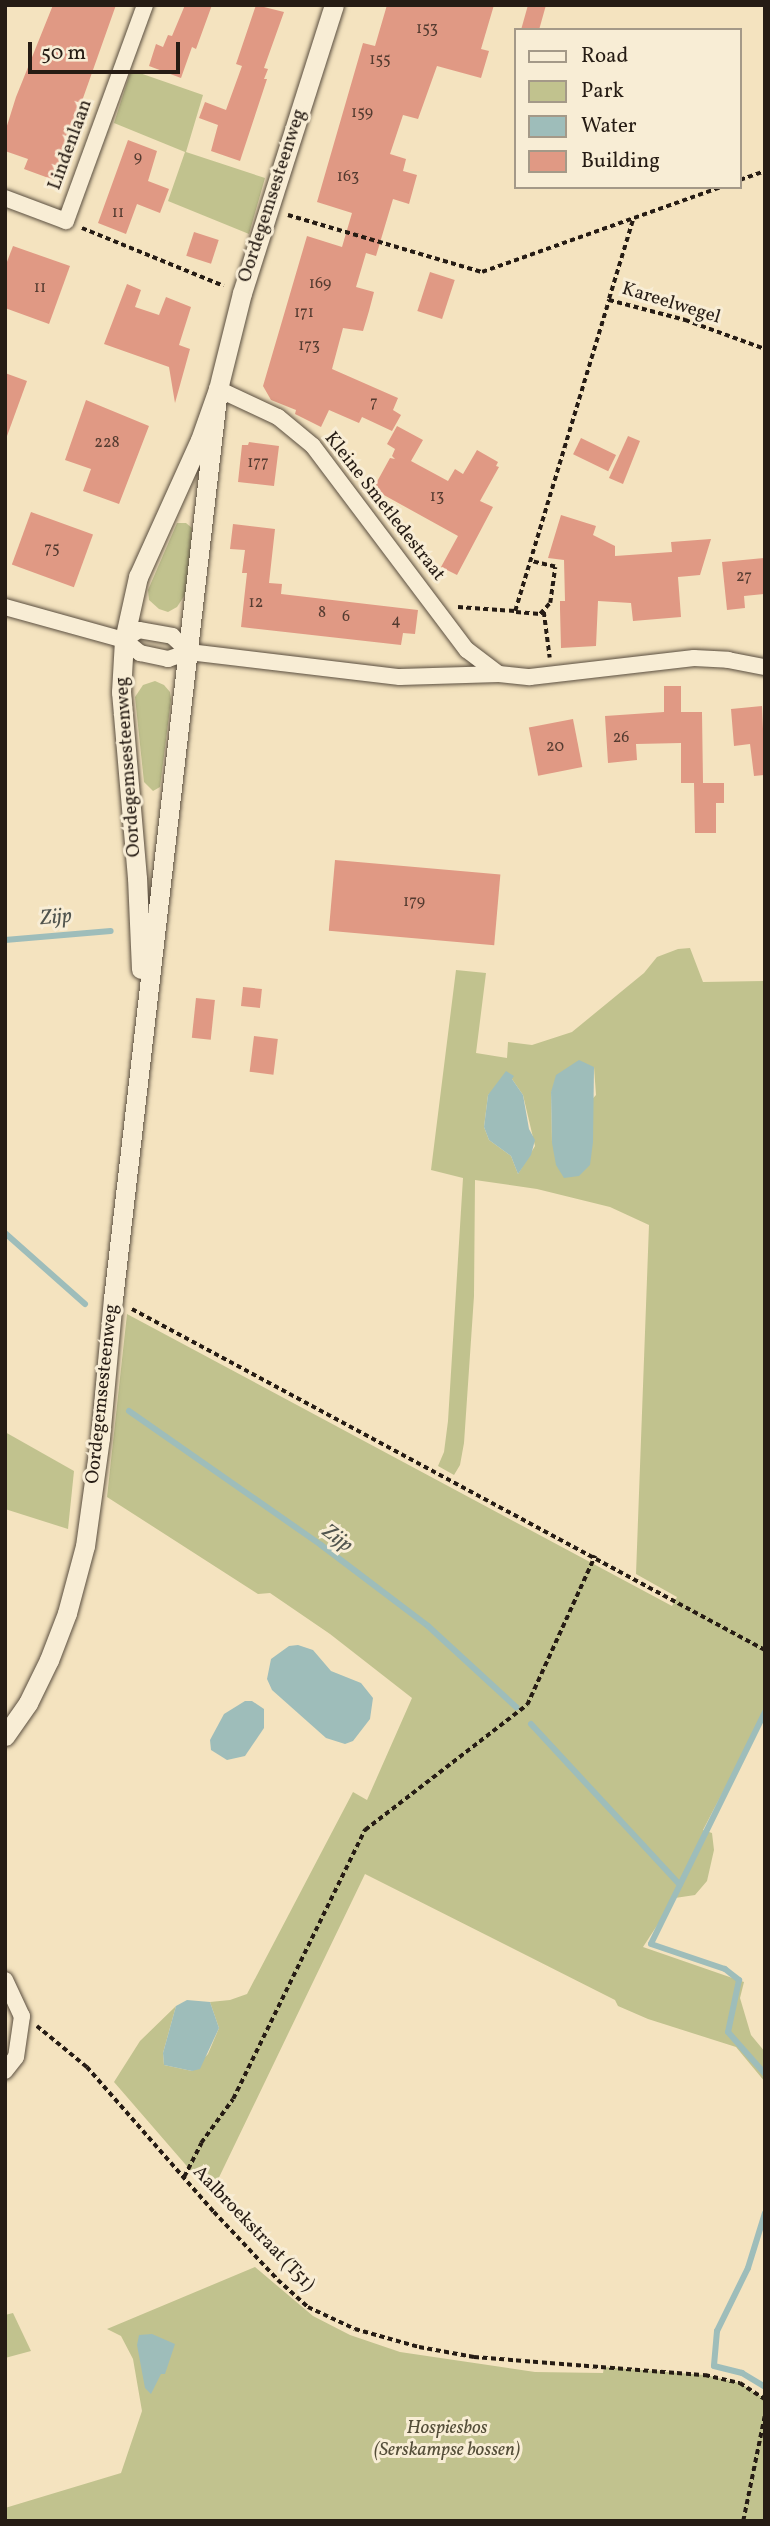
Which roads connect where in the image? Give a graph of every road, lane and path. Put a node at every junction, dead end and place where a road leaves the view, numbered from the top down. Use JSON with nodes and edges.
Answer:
{"nodes":[{"id":1,"x":145,"y":5,"type":"edge"},
{"id":2,"x":334,"y":5,"type":"edge"},
{"id":3,"x":765,"y":171,"type":"edge"},
{"id":4,"x":742,"y":179,"type":"edge"},
{"id":5,"x":716,"y":189,"type":"edge"},
{"id":6,"x":5,"y":198,"type":"edge"},
{"id":7,"x":270,"y":208,"type":"junction"},
{"id":8,"x":66,"y":220,"type":"junction"},
{"id":9,"x":633,"y":220,"type":"junction"},
{"id":10,"x":242,"y":293,"type":"junction"},
{"id":11,"x":609,"y":300,"type":"junction"},
{"id":12,"x":765,"y":349,"type":"edge"},
{"id":13,"x":218,"y":389,"type":"junction"},
{"id":14,"x":530,"y":561,"type":"junction"},
{"id":15,"x":5,"y":607,"type":"edge"},
{"id":16,"x":515,"y":611,"type":"junction"},
{"id":17,"x":544,"y":612,"type":"junction"},
{"id":18,"x":439,"y":613,"type":"junction"},
{"id":19,"x":124,"y":640,"type":"junction"},
{"id":20,"x":189,"y":652,"type":"junction"},
{"id":21,"x":765,"y":667,"type":"edge"},
{"id":22,"x":499,"y":674,"type":"junction"},
{"id":23,"x":552,"y":675,"type":"junction"},
{"id":24,"x":143,"y":1036,"type":"junction"},
{"id":25,"x":113,"y":1299,"type":"junction"},
{"id":26,"x":595,"y":1556,"type":"junction"},
{"id":27,"x":765,"y":1650,"type":"edge"},
{"id":28,"x":5,"y":1736,"type":"edge"},
{"id":29,"x":5,"y":1980,"type":"edge"},
{"id":30,"x":22,"y":2016,"type":"junction"},
{"id":31,"x":5,"y":2071,"type":"edge"},
{"id":32,"x":184,"y":2177,"type":"junction"},
{"id":33,"x":765,"y":2399,"type":"edge"},
{"id":34,"x":765,"y":2414,"type":"edge"},
{"id":35,"x":743,"y":2521,"type":"edge"}],
"edges":[{"from":1,"to":8,"type":"street","name":"Lindenlaan"},
{"from":2,"to":7,"type":"street","name":"Oordegemsesteenweg"},
{"from":3,"to":4,"type":"path"},
{"from":5,"to":9,"type":"path"},
{"from":6,"to":8,"type":"street"},
{"from":7,"to":9,"type":"path"},
{"from":7,"to":10,"type":"street","name":"Oordegemsesteenweg"},
{"from":8,"to":10,"type":"path"},
{"from":9,"to":11,"type":"path","name":"Kareelwegel"},
{"from":10,"to":13,"type":"street","name":"Oordegemsesteenweg"},
{"from":11,"to":12,"type":"path","name":"Kareelwegel"},
{"from":11,"to":14,"type":"path"},
{"from":13,"to":18,"type":"street","name":"Kleine Smetledestraat"},
{"from":13,"to":19,"type":"street","name":"Oordegemsesteenweg"},
{"from":13,"to":20,"type":"street","name":"Oordegemsesteenweg"},
{"from":14,"to":16,"type":"path"},
{"from":14,"to":17,"type":"path"},
{"from":15,"to":19,"type":"street"},
{"from":16,"to":17,"type":"path"},
{"from":16,"to":18,"type":"path"},
{"from":17,"to":23,"type":"path"},
{"from":18,"to":22,"type":"street","name":"Kleine Smetledestraat"},
{"from":19,"to":20,"type":"street"},
{"from":19,"to":20,"type":"street"},
{"from":19,"to":24,"type":"street","name":"Oordegemsesteenweg"},
{"from":20,"to":22,"type":"street"},
{"from":20,"to":24,"type":"street","name":"Oordegemsesteenweg"},
{"from":21,"to":23,"type":"street"},
{"from":22,"to":23,"type":"street"},
{"from":24,"to":25,"type":"street","name":"Oordegemsesteenweg"},
{"from":25,"to":26,"type":"path"},
{"from":25,"to":28,"type":"street","name":"Oordegemsesteenweg"},
{"from":26,"to":27,"type":"path"},
{"from":26,"to":32,"type":"path"},
{"from":29,"to":30,"type":"street"},
{"from":30,"to":31,"type":"street"},
{"from":30,"to":32,"type":"path","name":"Aalbroekstraat (T51)"},
{"from":32,"to":33,"type":"path","name":"Aalbroekstraat (T51)"},
{"from":34,"to":35,"type":"path"}]}
